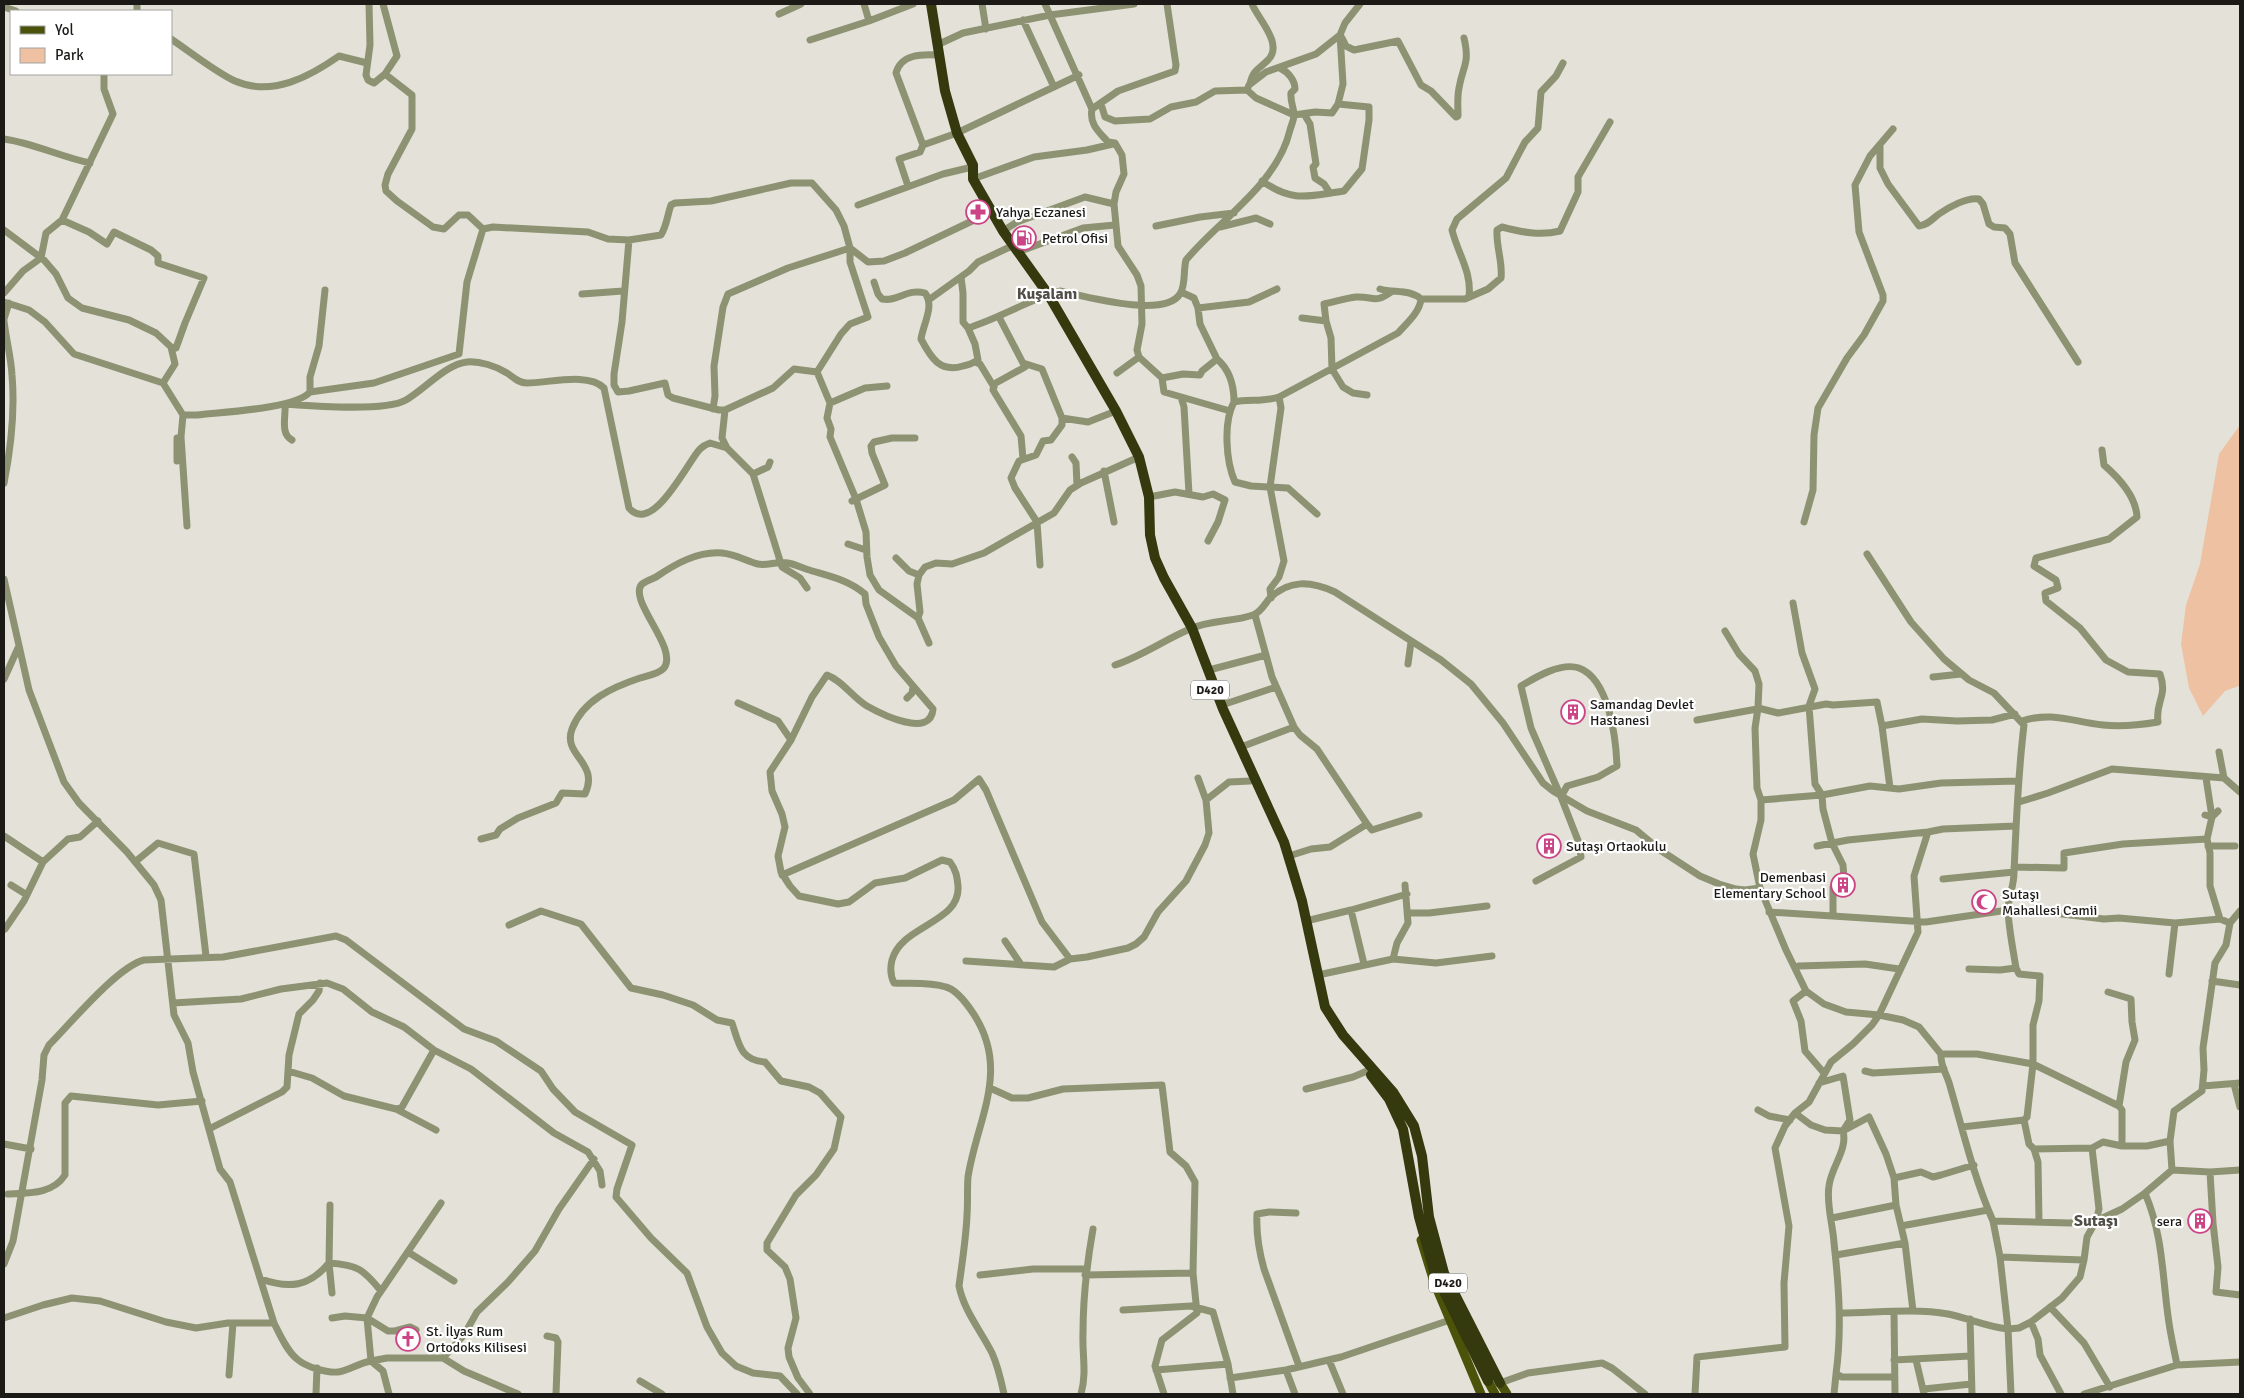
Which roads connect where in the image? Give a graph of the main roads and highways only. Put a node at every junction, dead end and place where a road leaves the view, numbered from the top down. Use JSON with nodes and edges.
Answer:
{"nodes":[{"id":1,"x":925,"y":4,"type":"edge"},
{"id":2,"x":930,"y":4,"type":"edge"},
{"id":3,"x":935,"y":51,"type":"junction"},
{"id":4,"x":970,"y":166,"type":"junction"},
{"id":5,"x":988,"y":213,"type":"junction"},
{"id":6,"x":1013,"y":248,"type":"junction"},
{"id":7,"x":1137,"y":458,"type":"junction"},
{"id":8,"x":1189,"y":629,"type":"junction"},
{"id":9,"x":1422,"y":1228,"type":"junction"},
{"id":10,"x":1488,"y":1381,"type":"joint"},
{"id":11,"x":1500,"y":1383,"type":"joint"},
{"id":12,"x":1481,"y":1394,"type":"edge"},
{"id":13,"x":1495,"y":1394,"type":"edge"},
{"id":14,"x":1506,"y":1394,"type":"edge"}],
"edges":[{"from":1,"to":3,"type":"highway","number":"D420"},
{"from":2,"to":3,"type":"highway","number":"D420"},
{"from":3,"to":4,"type":"highway","number":"D420"},
{"from":4,"to":5,"type":"highway","number":"D420"},
{"from":4,"to":5,"type":"highway","number":"D420"},
{"from":5,"to":6,"type":"highway","number":"D420"},
{"from":5,"to":6,"type":"highway","number":"D420"},
{"from":6,"to":7,"type":"highway","number":"D420"},
{"from":7,"to":8,"type":"highway","number":"D420"},
{"from":7,"to":8,"type":"highway","number":"D420"},
{"from":8,"to":9,"type":"highway","number":"D420"},
{"from":8,"to":11,"type":"highway","number":"D420"},
{"from":9,"to":10,"type":"highway","number":"D420"},
{"from":9,"to":12,"type":"main road"},
{"from":10,"to":13,"type":"main road","number":"D420"},
{"from":11,"to":14,"type":"main road"}]}
